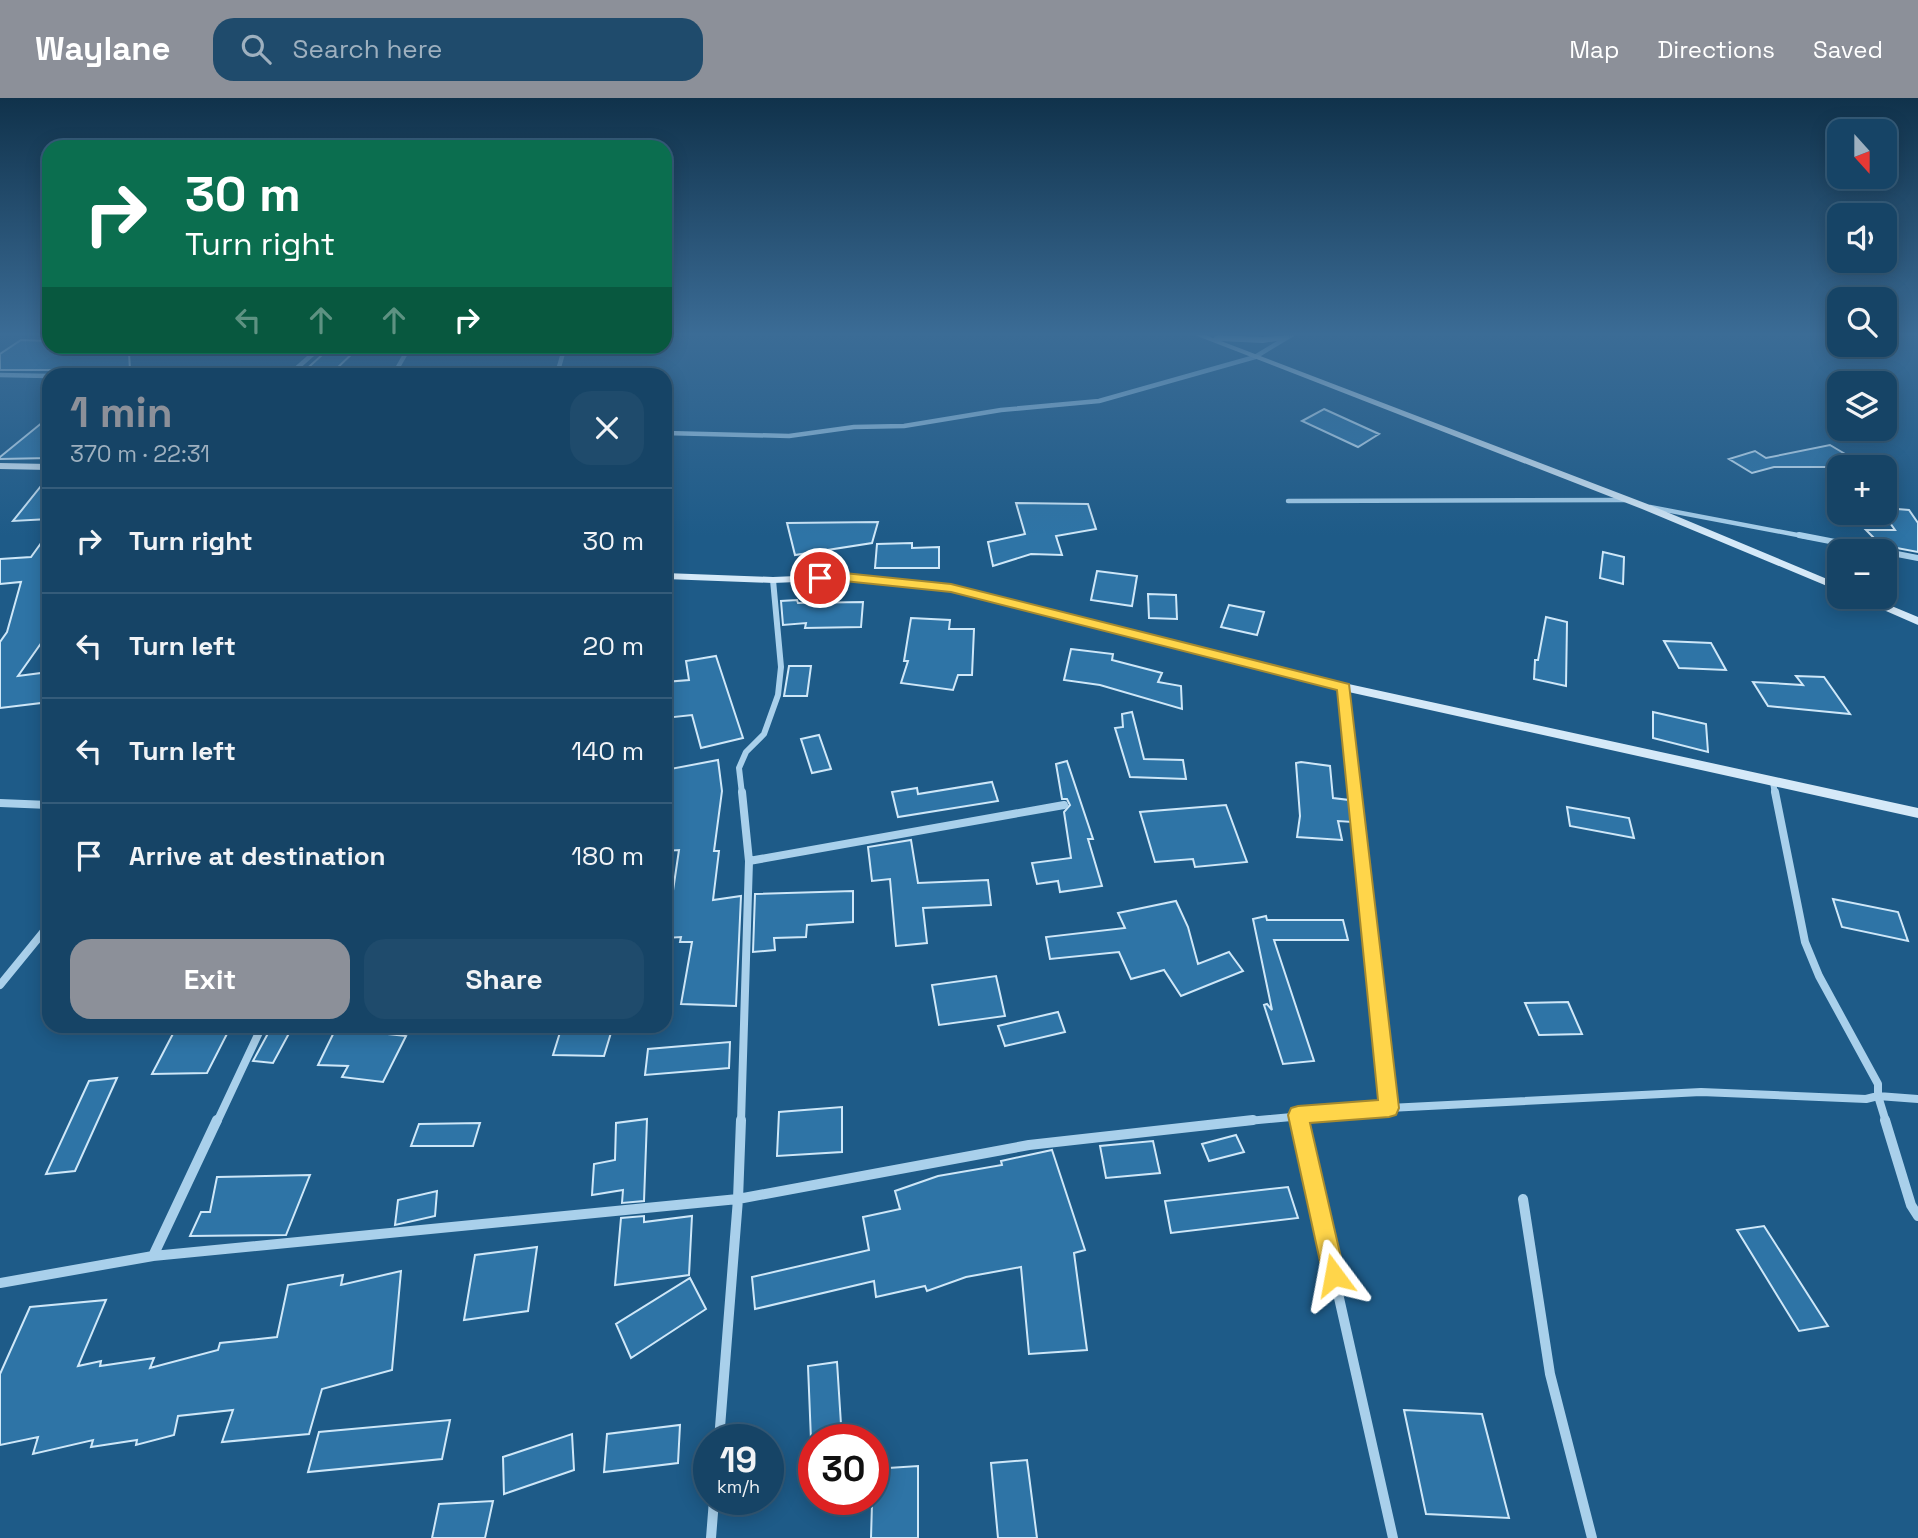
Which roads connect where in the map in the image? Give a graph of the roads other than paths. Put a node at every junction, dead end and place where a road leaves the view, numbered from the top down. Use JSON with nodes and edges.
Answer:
{"nodes":[{"id":1,"x":1093,"y":401,"type":"edge"},
{"id":2,"x":1369,"y":401,"type":"edge"},
{"id":3,"x":672,"y":433,"type":"edge"},
{"id":4,"x":1,"y":467,"type":"edge"},
{"id":5,"x":42,"y":467,"type":"edge"},
{"id":6,"x":1625,"y":500,"type":"junction"},
{"id":7,"x":1287,"y":501,"type":"dead end"},
{"id":8,"x":1646,"y":506,"type":"junction"},
{"id":9,"x":1918,"y":558,"type":"edge"},
{"id":10,"x":672,"y":576,"type":"edge"},
{"id":11,"x":773,"y":580,"type":"junction"},
{"id":12,"x":1827,"y":583,"type":"edge"},
{"id":13,"x":1889,"y":609,"type":"edge"},
{"id":14,"x":1918,"y":621,"type":"edge"},
{"id":15,"x":1344,"y":687,"type":"junction"},
{"id":16,"x":1773,"y":782,"type":"junction"},
{"id":17,"x":0,"y":803,"type":"edge"},
{"id":18,"x":42,"y":805,"type":"edge"},
{"id":19,"x":1064,"y":805,"type":"dead end"},
{"id":20,"x":1918,"y":813,"type":"edge"},
{"id":21,"x":748,"y":861,"type":"junction"},
{"id":22,"x":42,"y":934,"type":"edge"},
{"id":23,"x":0,"y":985,"type":"edge"},
{"id":24,"x":259,"y":1033,"type":"edge"},
{"id":25,"x":1878,"y":1096,"type":"junction"},
{"id":26,"x":1918,"y":1099,"type":"edge"},
{"id":27,"x":1389,"y":1108,"type":"junction"},
{"id":28,"x":1298,"y":1115,"type":"junction"},
{"id":29,"x":738,"y":1199,"type":"junction"},
{"id":30,"x":1523,"y":1199,"type":"dead end"},
{"id":31,"x":1918,"y":1216,"type":"edge"},
{"id":32,"x":153,"y":1256,"type":"junction"},
{"id":33,"x":0,"y":1283,"type":"edge"},
{"id":34,"x":720,"y":1424,"type":"edge"},
{"id":35,"x":713,"y":1515,"type":"edge"},
{"id":36,"x":711,"y":1538,"type":"edge"},
{"id":37,"x":1393,"y":1538,"type":"edge"},
{"id":38,"x":1592,"y":1538,"type":"edge"}],
"edges":[{"from":1,"to":3,"type":"street"},
{"from":2,"to":6,"type":"street"},
{"from":4,"to":5,"type":"street"},
{"from":6,"to":7,"type":"street"},
{"from":6,"to":8,"type":"street"},
{"from":8,"to":9,"type":"street"},
{"from":8,"to":12,"type":"street"},
{"from":10,"to":11,"type":"street"},
{"from":11,"to":15,"type":"street"},
{"from":11,"to":21,"type":"street"},
{"from":13,"to":14,"type":"street"},
{"from":15,"to":16,"type":"street"},
{"from":15,"to":27,"type":"street"},
{"from":16,"to":20,"type":"street"},
{"from":16,"to":25,"type":"street"},
{"from":17,"to":18,"type":"street"},
{"from":19,"to":21,"type":"street"},
{"from":21,"to":29,"type":"street"},
{"from":22,"to":23,"type":"street"},
{"from":24,"to":32,"type":"street"},
{"from":25,"to":26,"type":"street"},
{"from":25,"to":27,"type":"street"},
{"from":25,"to":31,"type":"street"},
{"from":27,"to":28,"type":"street"},
{"from":28,"to":29,"type":"street"},
{"from":28,"to":37,"type":"street"},
{"from":29,"to":32,"type":"street"},
{"from":29,"to":34,"type":"street"},
{"from":30,"to":38,"type":"street"},
{"from":32,"to":33,"type":"street"},
{"from":35,"to":36,"type":"street"}]}
